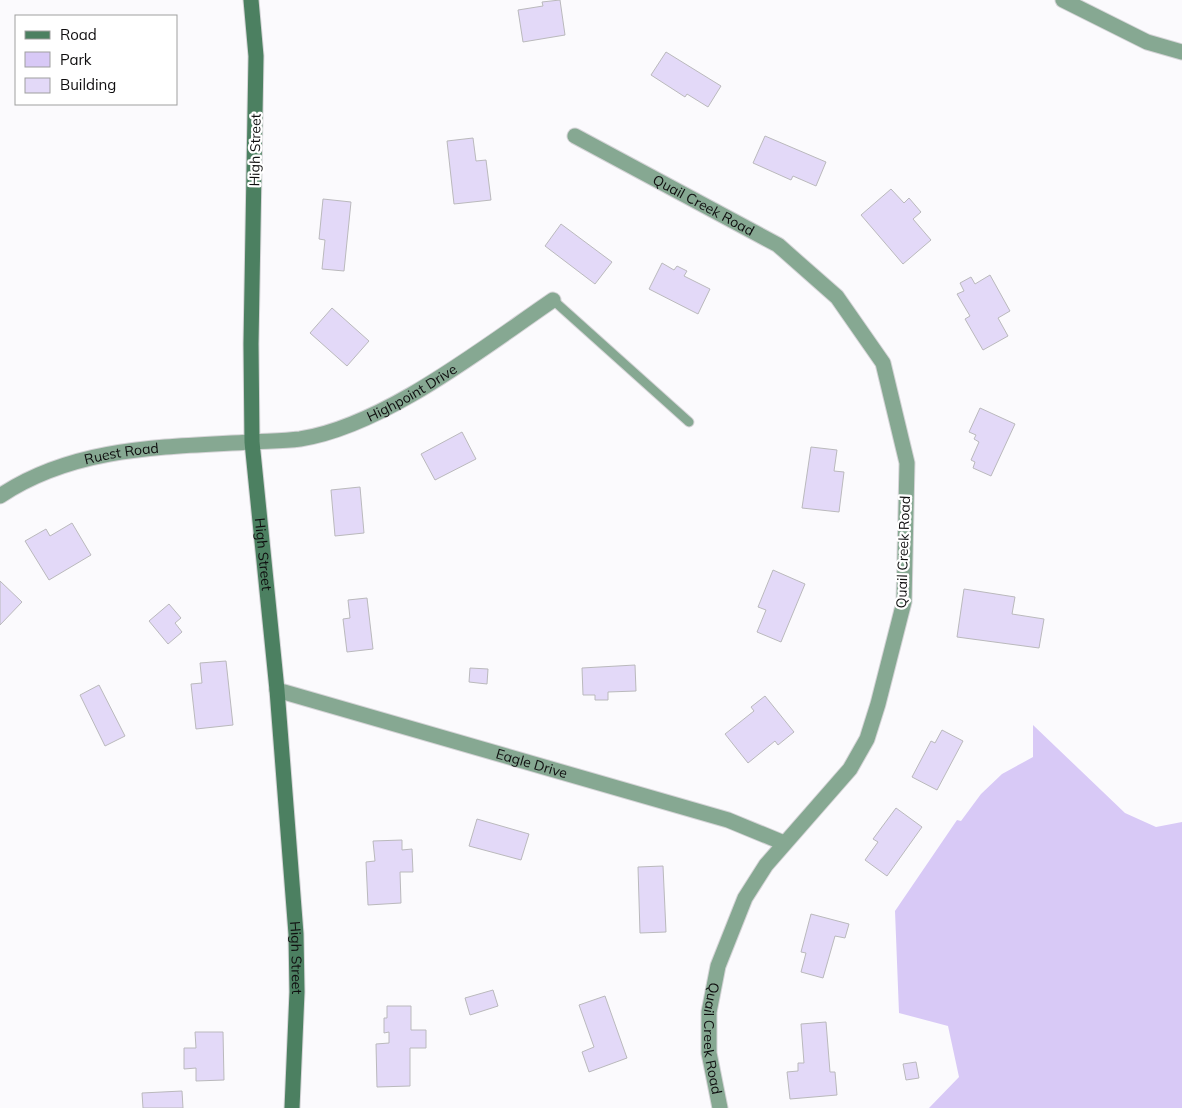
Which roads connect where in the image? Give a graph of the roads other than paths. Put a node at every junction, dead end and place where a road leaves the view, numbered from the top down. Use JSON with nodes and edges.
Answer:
{"nodes":[{"id":1,"x":250,"y":0,"type":"edge"},
{"id":2,"x":1063,"y":0,"type":"edge"},
{"id":3,"x":1182,"y":52,"type":"edge"},
{"id":4,"x":576,"y":136,"type":"dead end"},
{"id":5,"x":553,"y":300,"type":"joint"},
{"id":6,"x":689,"y":422,"type":"dead end"},
{"id":7,"x":252,"y":442,"type":"junction"},
{"id":8,"x":0,"y":496,"type":"edge"},
{"id":9,"x":277,"y":690,"type":"junction"},
{"id":10,"x":784,"y":843,"type":"junction"},
{"id":11,"x":292,"y":1108,"type":"edge"},
{"id":12,"x":720,"y":1108,"type":"edge"}],
"edges":[{"from":1,"to":7,"type":"street","name":"High Street"},
{"from":2,"to":3,"type":"street"},
{"from":4,"to":10,"type":"street","name":"Quail Creek Road"},
{"from":5,"to":6,"type":"lane"},
{"from":5,"to":7,"type":"street","name":"Highpoint Drive"},
{"from":7,"to":8,"type":"street","name":"Ruest Road"},
{"from":7,"to":9,"type":"street","name":"High Street"},
{"from":9,"to":10,"type":"street","name":"Eagle Drive"},
{"from":9,"to":11,"type":"street","name":"High Street"},
{"from":10,"to":12,"type":"street","name":"Quail Creek Road"}]}
